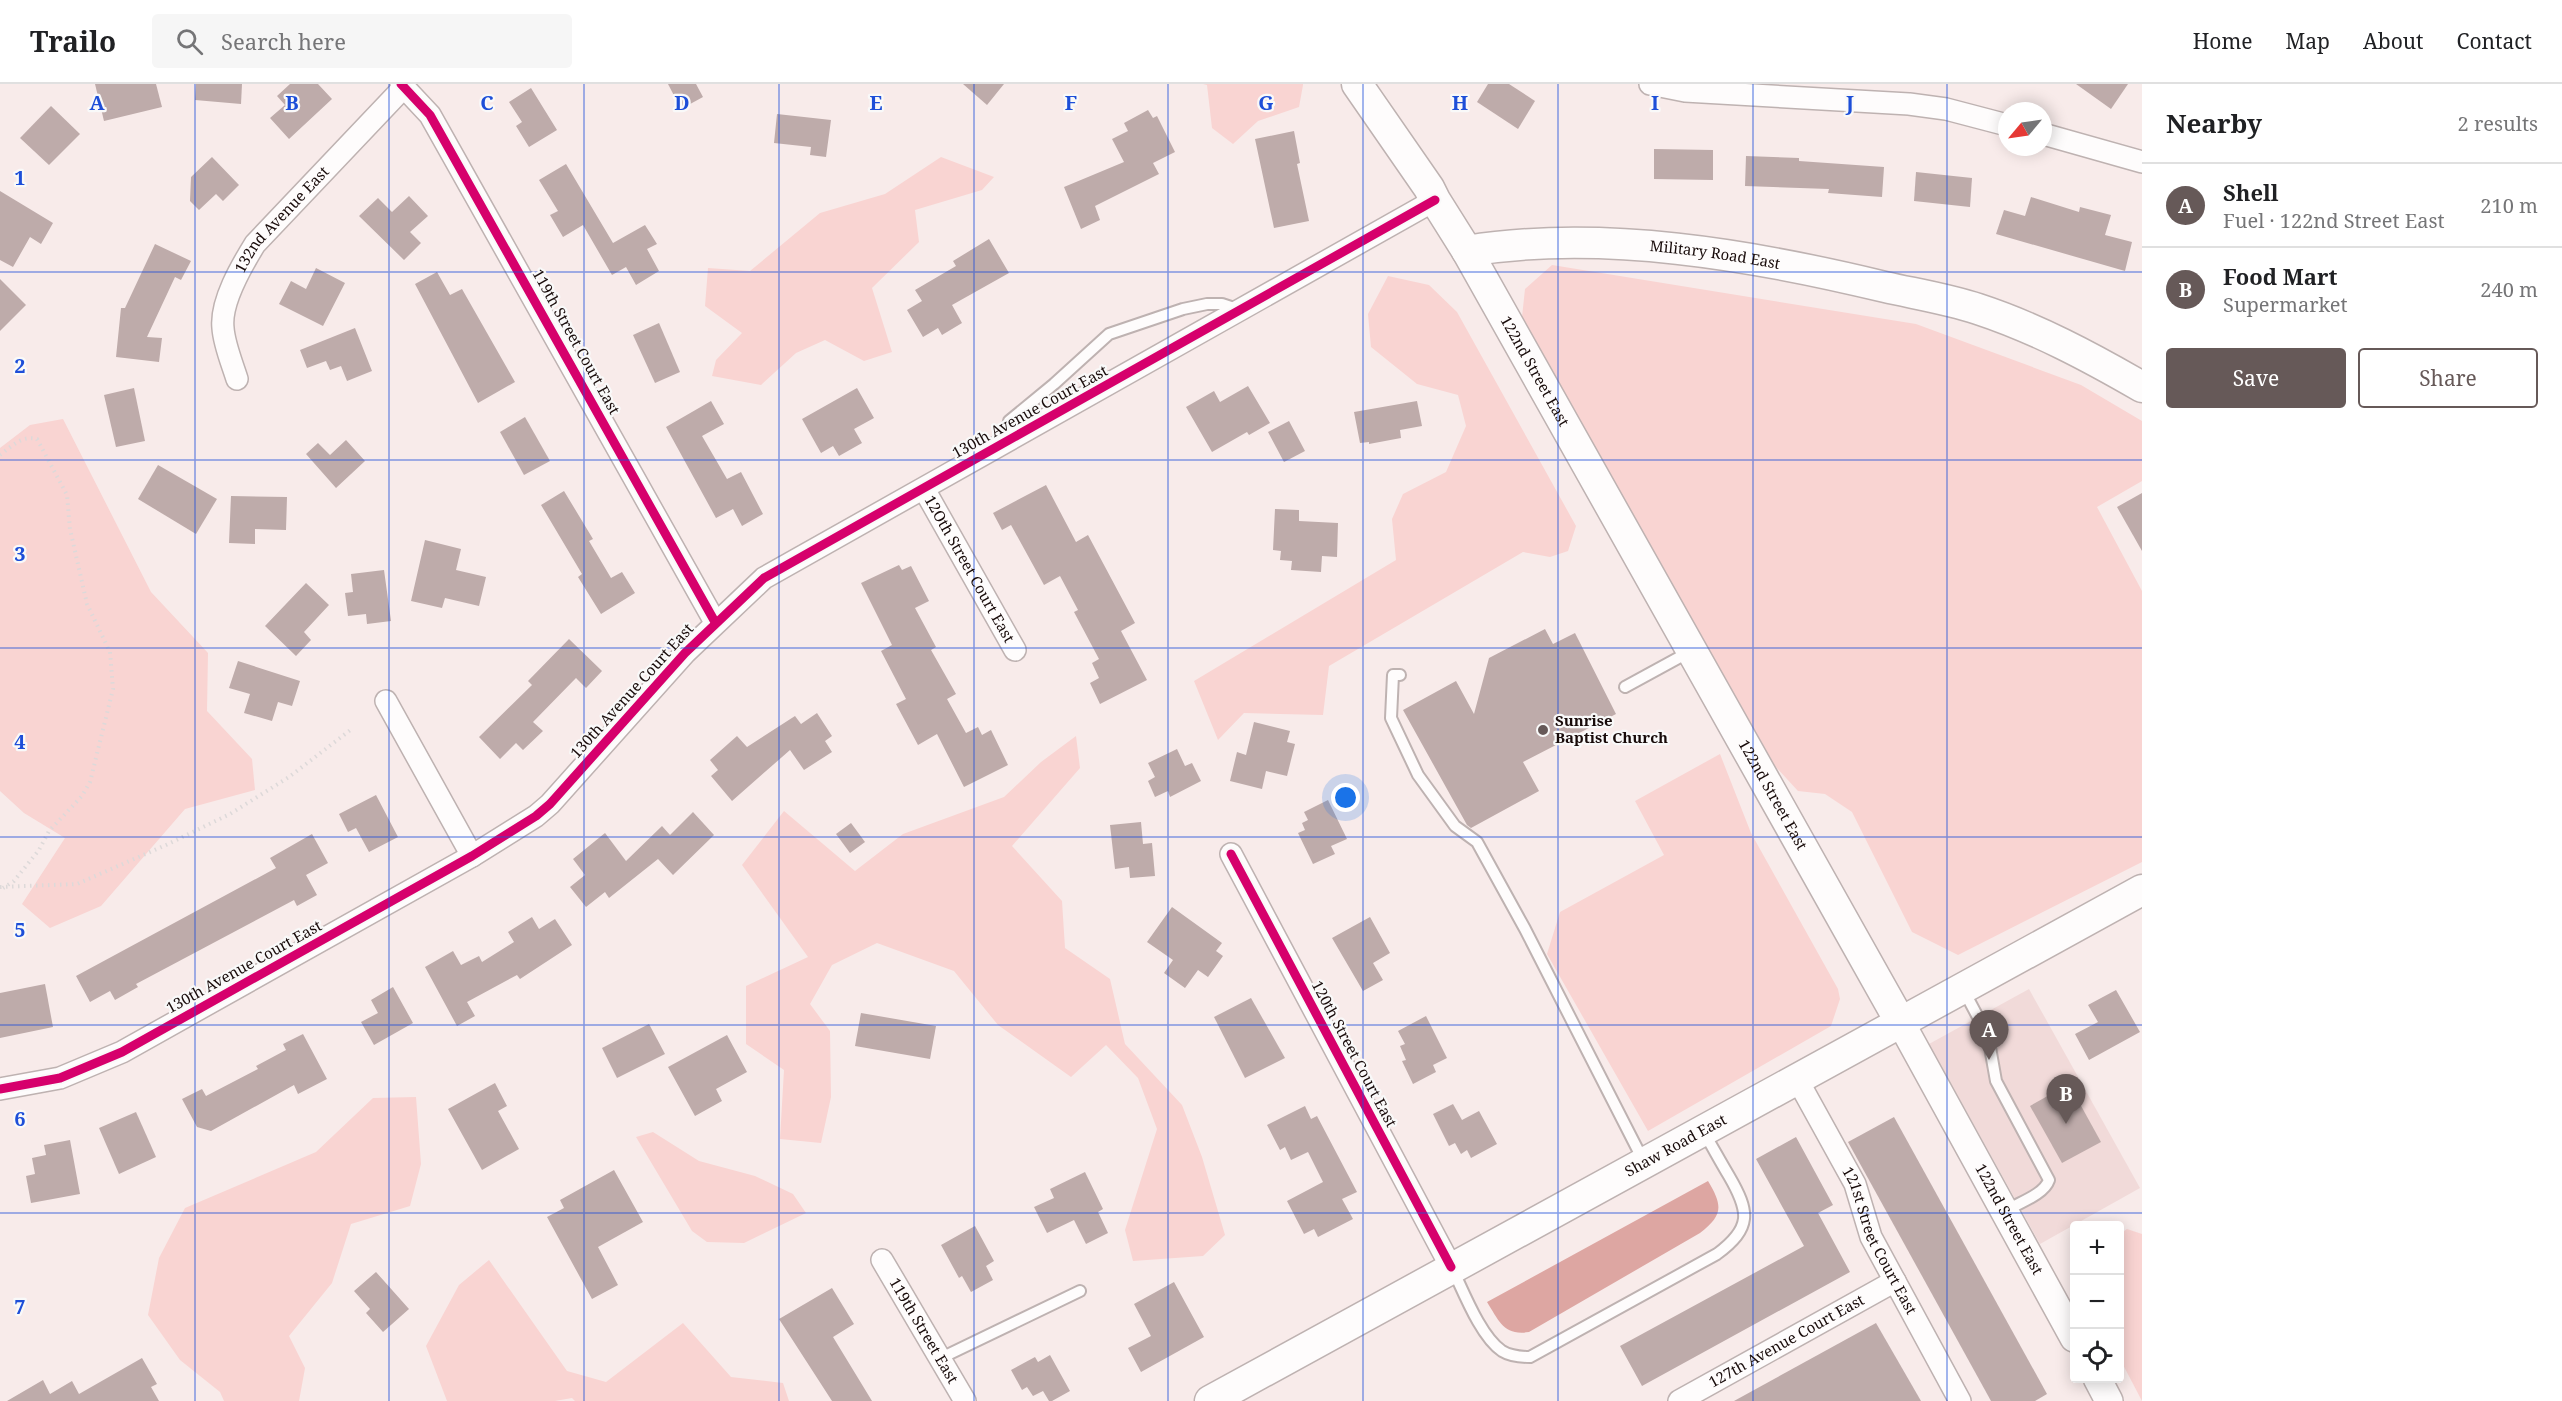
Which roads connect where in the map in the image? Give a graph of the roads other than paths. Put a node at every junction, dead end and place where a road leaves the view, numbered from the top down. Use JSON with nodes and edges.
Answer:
{"nodes":[{"id":1,"x":1357,"y":84,"type":"edge"},
{"id":2,"x":1650,"y":84,"type":"edge"},
{"id":3,"x":402,"y":86,"type":"edge"},
{"id":4,"x":1998,"y":123,"type":"edge"},
{"id":5,"x":2052,"y":137,"type":"edge"},
{"id":6,"x":2142,"y":162,"type":"edge"},
{"id":7,"x":1434,"y":200,"type":"junction"},
{"id":8,"x":1467,"y":251,"type":"junction"},
{"id":9,"x":1240,"y":310,"type":"junction"},
{"id":10,"x":237,"y":379,"type":"dead end"},
{"id":11,"x":2142,"y":387,"type":"edge"},
{"id":12,"x":1005,"y":443,"type":"junction"},
{"id":13,"x":924,"y":489,"type":"junction"},
{"id":14,"x":716,"y":622,"type":"junction"},
{"id":15,"x":1015,"y":650,"type":"dead end"},
{"id":16,"x":1692,"y":650,"type":"junction"},
{"id":17,"x":1400,"y":675,"type":"dead end"},
{"id":18,"x":1625,"y":687,"type":"dead end"},
{"id":19,"x":386,"y":701,"type":"dead end"},
{"id":20,"x":1231,"y":854,"type":"dead end"},
{"id":21,"x":472,"y":856,"type":"junction"},
{"id":22,"x":2142,"y":890,"type":"edge"},
{"id":23,"x":1963,"y":989,"type":"junction"},
{"id":24,"x":1901,"y":1023,"type":"junction"},
{"id":25,"x":1797,"y":1079,"type":"junction"},
{"id":26,"x":0,"y":1089,"type":"edge"},
{"id":27,"x":1703,"y":1131,"type":"junction"},
{"id":28,"x":1645,"y":1163,"type":"junction"},
{"id":29,"x":2004,"y":1211,"type":"junction"},
{"id":30,"x":882,"y":1260,"type":"dead end"},
{"id":31,"x":1451,"y":1267,"type":"junction"},
{"id":32,"x":1895,"y":1281,"type":"junction"},
{"id":33,"x":1080,"y":1291,"type":"dead end"},
{"id":34,"x":2070,"y":1331,"type":"edge"},
{"id":35,"x":941,"y":1358,"type":"junction"},
{"id":36,"x":2100,"y":1383,"type":"edge"},
{"id":37,"x":965,"y":1401,"type":"edge"},
{"id":38,"x":1210,"y":1401,"type":"edge"},
{"id":39,"x":1679,"y":1401,"type":"edge"},
{"id":40,"x":1960,"y":1401,"type":"edge"},
{"id":41,"x":2109,"y":1401,"type":"edge"}],
"edges":[{"from":1,"to":7,"type":"main road"},
{"from":2,"to":4,"type":"street"},
{"from":3,"to":10,"type":"street","name":"132nd Avenue East"},
{"from":3,"to":14,"type":"street","name":"119th Street Court East"},
{"from":5,"to":6,"type":"street"},
{"from":7,"to":8,"type":"main road"},
{"from":7,"to":9,"type":"street","name":"130th Avenue Court East"},
{"from":8,"to":11,"type":"main road","name":"Military Road East"},
{"from":8,"to":16,"type":"main road","name":"122nd Street East"},
{"from":9,"to":12,"type":"street","name":"130th Avenue Court East"},
{"from":9,"to":12,"type":"lane"},
{"from":12,"to":13,"type":"street","name":"130th Avenue Court East"},
{"from":13,"to":14,"type":"street","name":"130th Avenue Court East"},
{"from":13,"to":15,"type":"street","name":"12Oth Street Court East"},
{"from":14,"to":21,"type":"street","name":"130th Avenue Court East"},
{"from":16,"to":18,"type":"lane"},
{"from":16,"to":24,"type":"main road","name":"122nd Street East"},
{"from":17,"to":28,"type":"lane"},
{"from":19,"to":21,"type":"street"},
{"from":20,"to":31,"type":"street","name":"120th Street Court East"},
{"from":21,"to":26,"type":"street","name":"130th Avenue Court East"},
{"from":22,"to":23,"type":"main road","name":"Shaw Road East"},
{"from":23,"to":24,"type":"main road","name":"Shaw Road East"},
{"from":23,"to":29,"type":"lane"},
{"from":24,"to":25,"type":"main road","name":"Shaw Road East"},
{"from":24,"to":29,"type":"street","name":"122nd Street East"},
{"from":25,"to":27,"type":"main road","name":"Shaw Road East"},
{"from":25,"to":32,"type":"street","name":"121st Street Court East"},
{"from":27,"to":28,"type":"main road","name":"Shaw Road East"},
{"from":27,"to":31,"type":"lane"},
{"from":28,"to":31,"type":"main road","name":"Shaw Road East"},
{"from":29,"to":34,"type":"street","name":"122nd Street East"},
{"from":30,"to":35,"type":"street","name":"119th Street East"},
{"from":31,"to":38,"type":"main road","name":"Shaw Road East"},
{"from":32,"to":39,"type":"street","name":"127th Avenue Court East"},
{"from":32,"to":40,"type":"street","name":"121st Street Court East"},
{"from":33,"to":35,"type":"lane"},
{"from":35,"to":37,"type":"street","name":"119th Street East"},
{"from":36,"to":41,"type":"street"}]}
